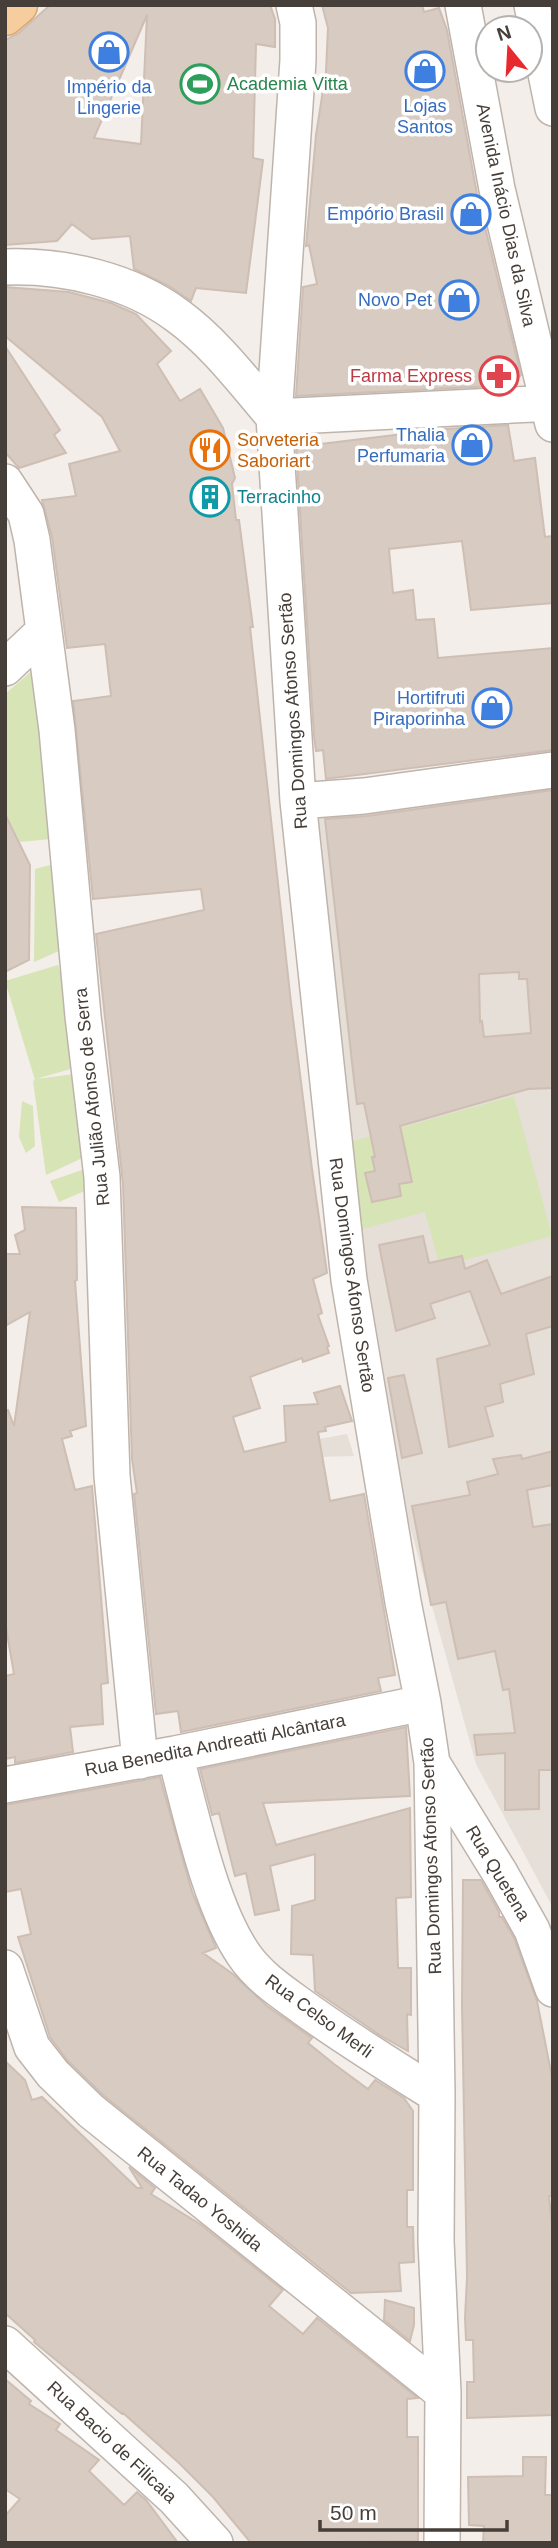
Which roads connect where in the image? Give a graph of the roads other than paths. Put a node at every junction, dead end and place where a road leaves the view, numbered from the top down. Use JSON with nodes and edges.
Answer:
{"nodes":[{"id":1,"x":18,"y":5,"type":"edge"},
{"id":2,"x":294,"y":5,"type":"edge"},
{"id":3,"x":463,"y":5,"type":"edge"},
{"id":4,"x":5,"y":16,"type":"edge"},
{"id":5,"x":544,"y":47,"type":"edge"},
{"id":6,"x":553,"y":108,"type":"edge"},
{"id":7,"x":5,"y":267,"type":"edge"},
{"id":8,"x":551,"y":410,"type":"edge"},
{"id":9,"x":274,"y":417,"type":"junction"},
{"id":10,"x":5,"y":482,"type":"edge"},
{"id":11,"x":44,"y":631,"type":"junction"},
{"id":12,"x":5,"y":668,"type":"edge"},
{"id":13,"x":553,"y":771,"type":"edge"},
{"id":14,"x":298,"y":801,"type":"junction"},
{"id":15,"x":424,"y":1703,"type":"junction"},
{"id":16,"x":176,"y":1754,"type":"junction"},
{"id":17,"x":140,"y":1761,"type":"junction"},
{"id":18,"x":432,"y":1763,"type":"junction"},
{"id":19,"x":5,"y":1785,"type":"edge"},
{"id":20,"x":5,"y":1968,"type":"edge"},
{"id":21,"x":553,"y":1989,"type":"edge"},
{"id":22,"x":438,"y":2095,"type":"junction"},
{"id":23,"x":5,"y":2344,"type":"edge"},
{"id":24,"x":443,"y":2393,"type":"junction"},
{"id":25,"x":215,"y":2543,"type":"edge"},
{"id":26,"x":442,"y":2543,"type":"edge"}],
"edges":[{"from":1,"to":4,"type":"main road"},
{"from":2,"to":9,"type":"street","name":"Rua Domingos Afonso Sertão"},
{"from":3,"to":8,"type":"street","name":"Avenida Inácio Dias da Silva"},
{"from":5,"to":6,"type":"street"},
{"from":7,"to":9,"type":"street"},
{"from":8,"to":9,"type":"street"},
{"from":9,"to":14,"type":"street","name":"Rua Domingos Afonso Sertão"},
{"from":10,"to":11,"type":"street","name":"Rua Julião Afonso de Serra"},
{"from":11,"to":12,"type":"street"},
{"from":11,"to":17,"type":"street","name":"Rua Julião Afonso de Serra"},
{"from":13,"to":14,"type":"street"},
{"from":14,"to":15,"type":"street","name":"Rua Domingos Afonso Sertão"},
{"from":15,"to":16,"type":"street","name":"Rua Benedita Andreatti Alcântara"},
{"from":15,"to":18,"type":"street","name":"Rua Domingos Afonso Sertão"},
{"from":16,"to":17,"type":"street","name":"Rua Benedita Andreatti Alcântara"},
{"from":16,"to":22,"type":"street","name":"Rua Celso Merli"},
{"from":17,"to":19,"type":"street","name":"Rua Benedita Andreatti Alcântara"},
{"from":18,"to":21,"type":"street","name":"Rua Quetena"},
{"from":18,"to":22,"type":"street","name":"Rua Domingos Afonso Sertão"},
{"from":20,"to":24,"type":"street","name":"Rua Tadao Yoshida"},
{"from":22,"to":24,"type":"street","name":"Rua Domingos Afonso Sertão"},
{"from":23,"to":25,"type":"street","name":"Rua Bacio de Filicaia"},
{"from":24,"to":26,"type":"street","name":"Rua Domingos Afonso Sertão"}]}
